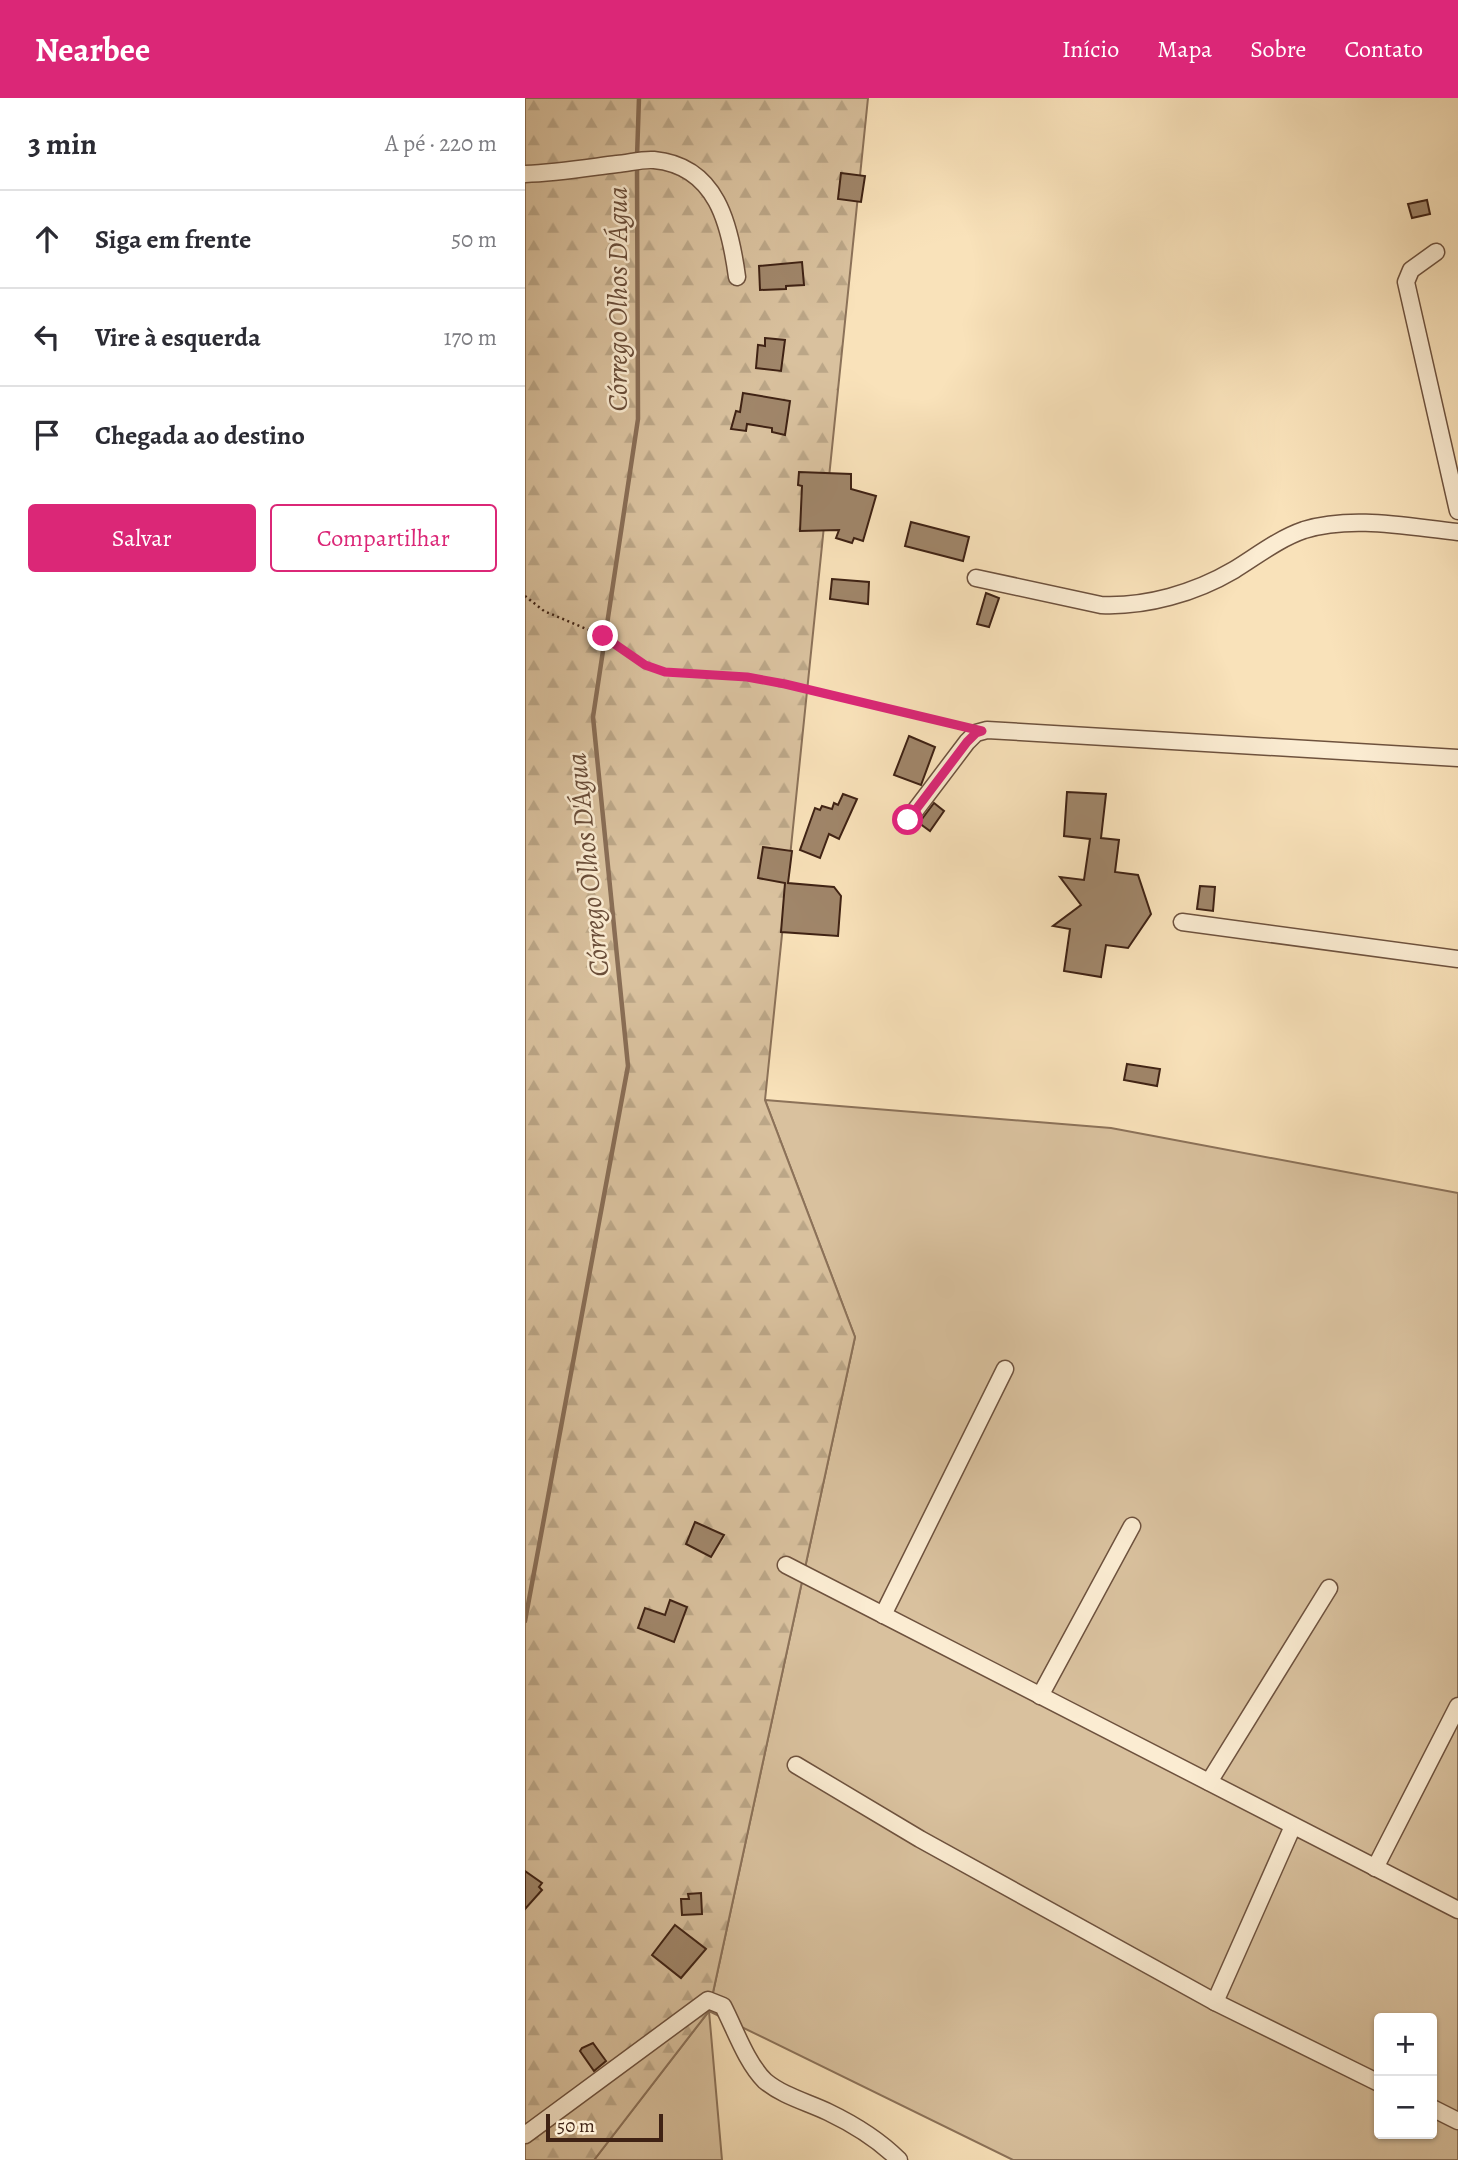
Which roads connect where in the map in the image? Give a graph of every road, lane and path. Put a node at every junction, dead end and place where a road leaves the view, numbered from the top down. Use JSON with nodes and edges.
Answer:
{"nodes":[{"id":1,"x":525,"y":174,"type":"edge"},
{"id":2,"x":1436,"y":252,"type":"dead end"},
{"id":3,"x":737,"y":277,"type":"dead end"},
{"id":4,"x":1458,"y":511,"type":"edge"},
{"id":5,"x":1458,"y":532,"type":"edge"},
{"id":6,"x":976,"y":578,"type":"dead end"},
{"id":7,"x":525,"y":596,"type":"edge"},
{"id":8,"x":982,"y":731,"type":"junction"},
{"id":9,"x":1458,"y":758,"type":"edge"},
{"id":10,"x":908,"y":820,"type":"dead end"},
{"id":11,"x":1182,"y":922,"type":"dead end"},
{"id":12,"x":1458,"y":959,"type":"edge"},
{"id":13,"x":1005,"y":1369,"type":"dead end"},
{"id":14,"x":1132,"y":1526,"type":"dead end"},
{"id":15,"x":786,"y":1565,"type":"dead end"},
{"id":16,"x":1329,"y":1587,"type":"dead end"},
{"id":17,"x":883,"y":1615,"type":"junction"},
{"id":18,"x":1040,"y":1696,"type":"junction"},
{"id":19,"x":1458,"y":1706,"type":"edge"},
{"id":20,"x":796,"y":1765,"type":"dead end"},
{"id":21,"x":1209,"y":1782,"type":"junction"},
{"id":22,"x":1293,"y":1826,"type":"junction"},
{"id":23,"x":1375,"y":1868,"type":"junction"},
{"id":24,"x":1458,"y":1910,"type":"edge"},
{"id":25,"x":1215,"y":2002,"type":"junction"},
{"id":26,"x":1374,"y":2081,"type":"edge"},
{"id":27,"x":1437,"y":2111,"type":"edge"},
{"id":28,"x":1458,"y":2121,"type":"edge"},
{"id":29,"x":525,"y":2135,"type":"edge"},
{"id":30,"x":899,"y":2160,"type":"edge"}],
"edges":[{"from":1,"to":3,"type":"street"},
{"from":2,"to":4,"type":"street"},
{"from":5,"to":6,"type":"street"},
{"from":7,"to":8,"type":"path"},
{"from":8,"to":9,"type":"street"},
{"from":8,"to":10,"type":"street"},
{"from":11,"to":12,"type":"street"},
{"from":13,"to":17,"type":"street"},
{"from":14,"to":18,"type":"street"},
{"from":15,"to":17,"type":"street"},
{"from":16,"to":21,"type":"street"},
{"from":17,"to":18,"type":"street"},
{"from":18,"to":21,"type":"street"},
{"from":19,"to":23,"type":"street"},
{"from":20,"to":25,"type":"street"},
{"from":21,"to":22,"type":"street"},
{"from":22,"to":23,"type":"street"},
{"from":22,"to":25,"type":"street"},
{"from":23,"to":24,"type":"street"},
{"from":25,"to":26,"type":"street"},
{"from":27,"to":28,"type":"street"},
{"from":29,"to":30,"type":"street"}]}
